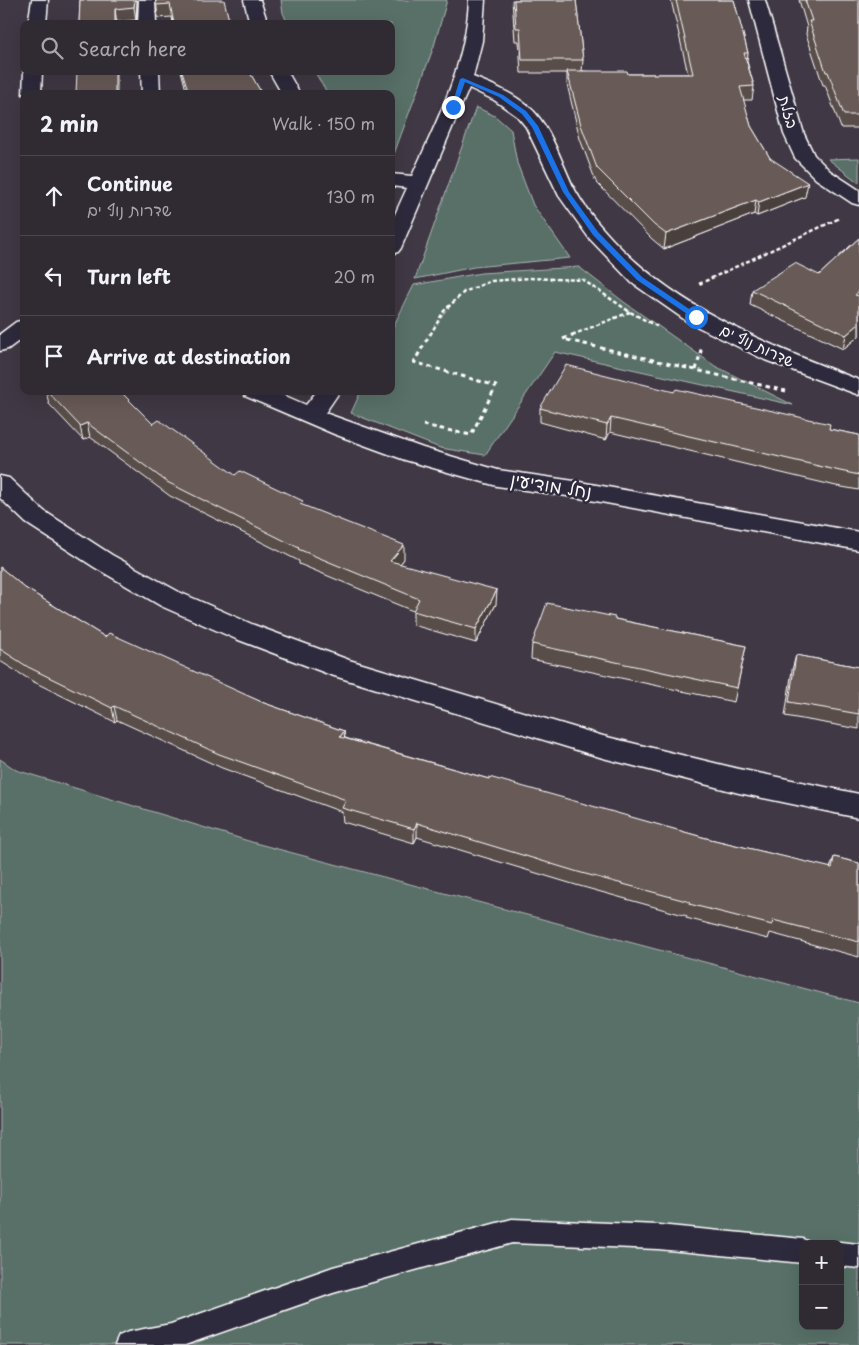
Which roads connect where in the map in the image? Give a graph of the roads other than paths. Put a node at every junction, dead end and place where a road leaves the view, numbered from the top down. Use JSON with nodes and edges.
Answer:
{"nodes":[{"id":1,"x":40,"y":0,"type":"edge"},
{"id":2,"x":146,"y":0,"type":"edge"},
{"id":3,"x":252,"y":0,"type":"edge"},
{"id":4,"x":477,"y":0,"type":"edge"},
{"id":5,"x":757,"y":0,"type":"edge"},
{"id":6,"x":38,"y":20,"type":"edge"},
{"id":7,"x":147,"y":20,"type":"edge"},
{"id":8,"x":258,"y":20,"type":"edge"},
{"id":9,"x":33,"y":75,"type":"edge"},
{"id":10,"x":150,"y":75,"type":"edge"},
{"id":11,"x":280,"y":75,"type":"edge"},
{"id":12,"x":463,"y":79,"type":"junction"},
{"id":13,"x":32,"y":90,"type":"edge"},
{"id":14,"x":151,"y":90,"type":"edge"},
{"id":15,"x":290,"y":90,"type":"edge"},
{"id":16,"x":395,"y":180,"type":"edge"},
{"id":17,"x":419,"y":183,"type":"junction"},
{"id":18,"x":859,"y":199,"type":"edge"},
{"id":19,"x":395,"y":239,"type":"edge"},
{"id":20,"x":20,"y":330,"type":"edge"},
{"id":21,"x":0,"y":344,"type":"edge"},
{"id":22,"x":859,"y":388,"type":"edge"},
{"id":23,"x":262,"y":395,"type":"edge"},
{"id":24,"x":326,"y":395,"type":"edge"},
{"id":25,"x":310,"y":416,"type":"junction"},
{"id":26,"x":0,"y":484,"type":"edge"},
{"id":27,"x":859,"y":541,"type":"edge"},
{"id":28,"x":859,"y":806,"type":"edge"},
{"id":29,"x":799,"y":1251,"type":"edge"},
{"id":30,"x":844,"y":1254,"type":"edge"},
{"id":31,"x":859,"y":1256,"type":"edge"},
{"id":32,"x":128,"y":1345,"type":"edge"}],
"edges":[{"from":1,"to":6,"type":"street"},
{"from":2,"to":7,"type":"street"},
{"from":3,"to":8,"type":"street"},
{"from":4,"to":12,"type":"street"},
{"from":5,"to":18,"type":"street","name":"בזלת"},
{"from":9,"to":13,"type":"street"},
{"from":10,"to":14,"type":"street"},
{"from":11,"to":15,"type":"street"},
{"from":12,"to":17,"type":"street"},
{"from":12,"to":22,"type":"street","name":"שדרות נוף ים"},
{"from":16,"to":17,"type":"street"},
{"from":17,"to":19,"type":"street"},
{"from":20,"to":21,"type":"street"},
{"from":23,"to":25,"type":"street","name":"נחל מודיעין"},
{"from":24,"to":25,"type":"street"},
{"from":25,"to":27,"type":"street","name":"נחל מודיעין"},
{"from":26,"to":28,"type":"street"},
{"from":29,"to":32,"type":"lane"},
{"from":30,"to":31,"type":"lane"}]}
